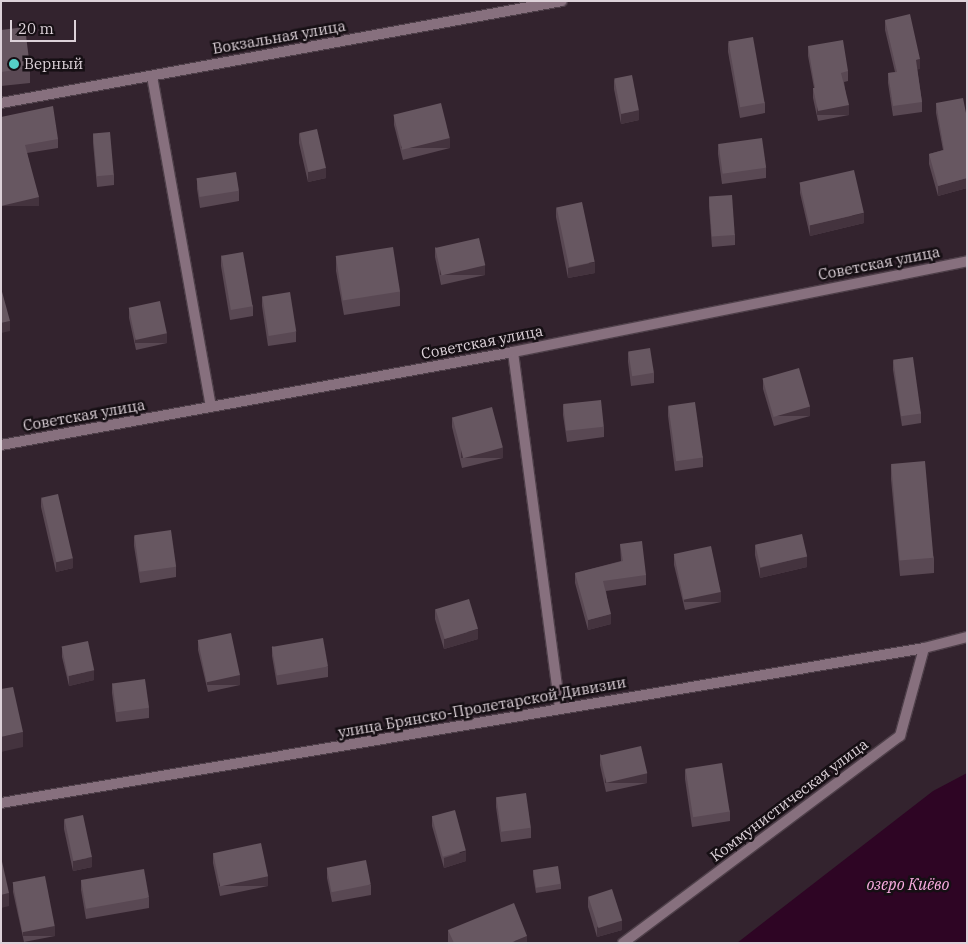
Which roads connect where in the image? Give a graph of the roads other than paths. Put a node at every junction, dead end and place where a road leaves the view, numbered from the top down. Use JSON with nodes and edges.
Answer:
{"nodes":[{"id":1,"x":562,"y":1,"type":"edge"},
{"id":2,"x":152,"y":76,"type":"junction"},
{"id":3,"x":1,"y":102,"type":"edge"},
{"id":4,"x":967,"y":261,"type":"edge"},
{"id":5,"x":513,"y":352,"type":"junction"},
{"id":6,"x":211,"y":407,"type":"junction"},
{"id":7,"x":1,"y":445,"type":"edge"},
{"id":8,"x":967,"y":637,"type":"edge"},
{"id":9,"x":924,"y":648,"type":"junction"},
{"id":10,"x":560,"y":709,"type":"junction"},
{"id":11,"x":1,"y":803,"type":"edge"},
{"id":12,"x":623,"y":943,"type":"edge"}],
"edges":[{"from":1,"to":2,"type":"street","name":"Вокзальная улица"},
{"from":2,"to":3,"type":"street","name":"Вокзальная улица"},
{"from":2,"to":6,"type":"street"},
{"from":4,"to":5,"type":"street","name":"Советская улица"},
{"from":5,"to":6,"type":"street","name":"Советская улица"},
{"from":5,"to":10,"type":"street"},
{"from":6,"to":7,"type":"street","name":"Советская улица"},
{"from":8,"to":9,"type":"street","name":"улица Брянско-Пролетарской Дивизии"},
{"from":9,"to":10,"type":"street","name":"улица Брянско-Пролетарской Дивизии"},
{"from":9,"to":12,"type":"street","name":"Коммунистическая улица"},
{"from":10,"to":11,"type":"street","name":"улица Брянско-Пролетарской Дивизии"}]}
